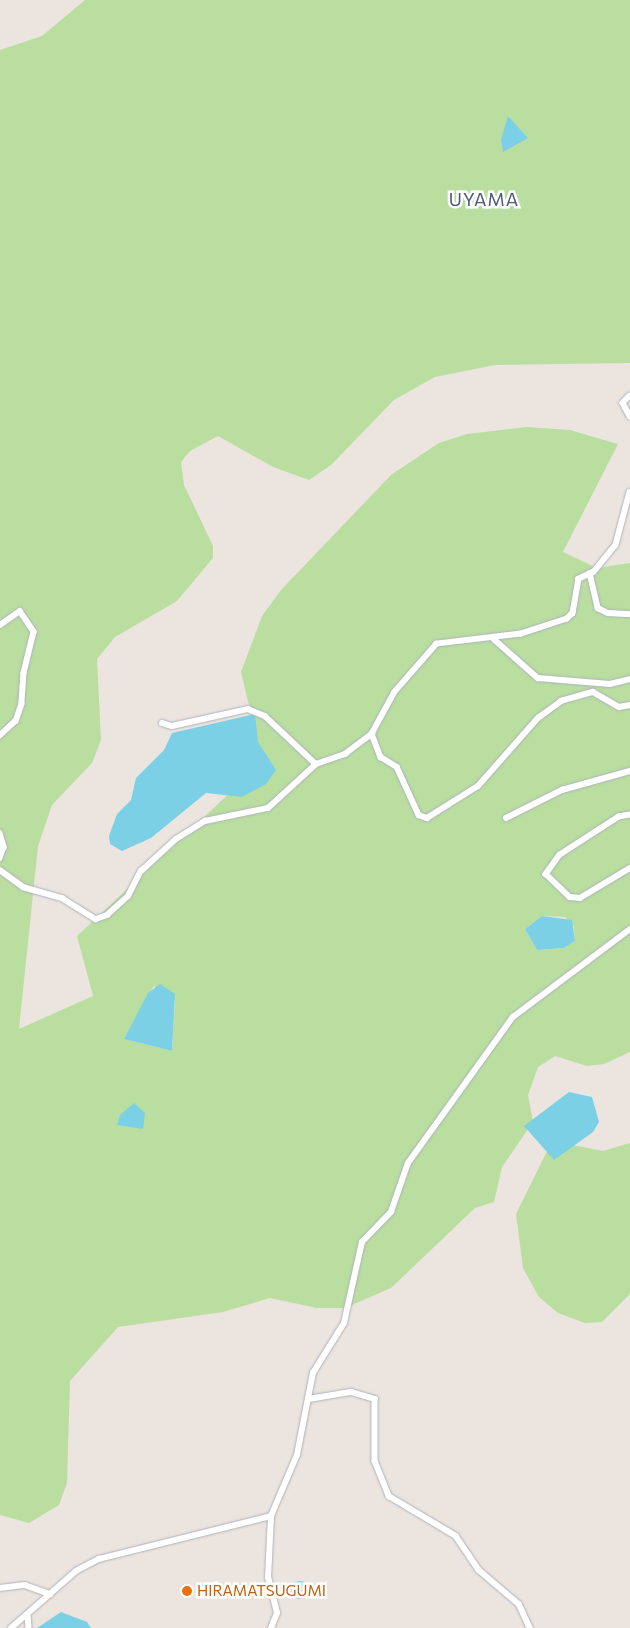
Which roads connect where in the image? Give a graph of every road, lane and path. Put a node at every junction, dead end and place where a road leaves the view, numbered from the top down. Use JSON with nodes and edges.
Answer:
{"nodes":[{"id":1,"x":630,"y":396,"type":"edge"},
{"id":2,"x":630,"y":416,"type":"edge"},
{"id":3,"x":630,"y":492,"type":"edge"},
{"id":4,"x":590,"y":574,"type":"junction"},
{"id":5,"x":630,"y":614,"type":"edge"},
{"id":6,"x":0,"y":625,"type":"edge"},
{"id":7,"x":494,"y":638,"type":"junction"},
{"id":8,"x":630,"y":679,"type":"edge"},
{"id":9,"x":630,"y":705,"type":"edge"},
{"id":10,"x":162,"y":722,"type":"dead end"},
{"id":11,"x":372,"y":734,"type":"junction"},
{"id":12,"x":0,"y":736,"type":"edge"},
{"id":13,"x":316,"y":764,"type":"junction"},
{"id":14,"x":630,"y":771,"type":"edge"},
{"id":15,"x":630,"y":815,"type":"edge"},
{"id":16,"x":506,"y":818,"type":"dead end"},
{"id":17,"x":0,"y":833,"type":"edge"},
{"id":18,"x":0,"y":858,"type":"edge"},
{"id":19,"x":630,"y":868,"type":"edge"},
{"id":20,"x":0,"y":870,"type":"edge"},
{"id":21,"x":630,"y":929,"type":"edge"},
{"id":22,"x":309,"y":1399,"type":"junction"},
{"id":23,"x":272,"y":1516,"type":"junction"},
{"id":24,"x":0,"y":1588,"type":"edge"},
{"id":25,"x":50,"y":1594,"type":"junction"},
{"id":26,"x":28,"y":1614,"type":"junction"},
{"id":27,"x":11,"y":1628,"type":"edge"},
{"id":28,"x":29,"y":1628,"type":"edge"},
{"id":29,"x":271,"y":1628,"type":"edge"},
{"id":30,"x":530,"y":1628,"type":"edge"}],
"edges":[{"from":1,"to":2,"type":"street"},
{"from":3,"to":4,"type":"street"},
{"from":4,"to":5,"type":"street"},
{"from":4,"to":7,"type":"street"},
{"from":6,"to":12,"type":"street"},
{"from":7,"to":8,"type":"street"},
{"from":7,"to":11,"type":"street"},
{"from":9,"to":11,"type":"street"},
{"from":10,"to":13,"type":"street"},
{"from":11,"to":13,"type":"street"},
{"from":13,"to":20,"type":"street"},
{"from":14,"to":16,"type":"street"},
{"from":15,"to":19,"type":"street"},
{"from":17,"to":18,"type":"street"},
{"from":21,"to":22,"type":"street"},
{"from":22,"to":23,"type":"street"},
{"from":22,"to":30,"type":"street"},
{"from":23,"to":25,"type":"street"},
{"from":23,"to":29,"type":"street"},
{"from":24,"to":25,"type":"street"},
{"from":25,"to":26,"type":"street"},
{"from":26,"to":27,"type":"street"},
{"from":26,"to":28,"type":"street"}]}
